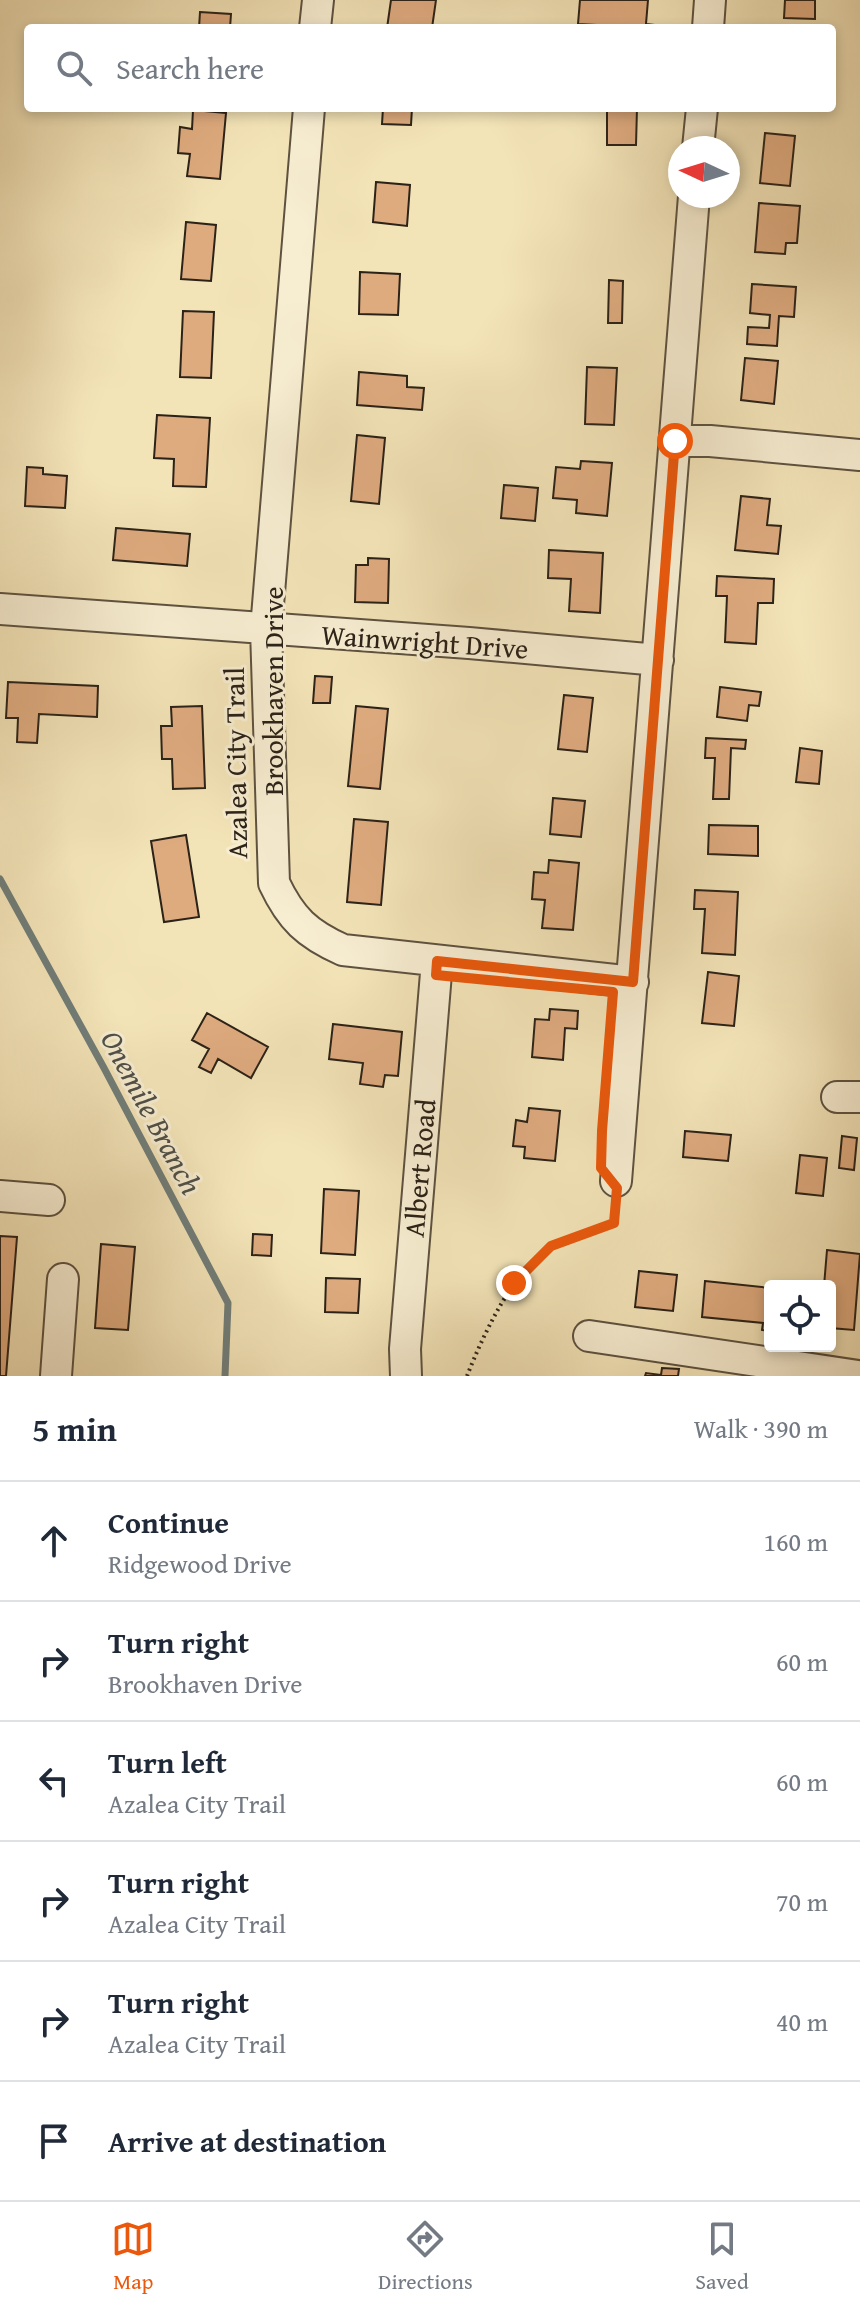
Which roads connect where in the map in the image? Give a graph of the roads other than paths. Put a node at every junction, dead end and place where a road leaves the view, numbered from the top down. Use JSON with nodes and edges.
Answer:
{"nodes":[{"id":1,"x":318,"y":0,"type":"edge"},
{"id":2,"x":710,"y":0,"type":"edge"},
{"id":3,"x":315,"y":24,"type":"edge"},
{"id":4,"x":708,"y":24,"type":"edge"},
{"id":5,"x":309,"y":112,"type":"edge"},
{"id":6,"x":702,"y":112,"type":"edge"},
{"id":7,"x":699,"y":136,"type":"edge"},
{"id":8,"x":693,"y":208,"type":"edge"},
{"id":9,"x":675,"y":441,"type":"junction"},
{"id":10,"x":860,"y":455,"type":"edge"},
{"id":11,"x":0,"y":609,"type":"edge"},
{"id":12,"x":266,"y":629,"type":"junction"},
{"id":13,"x":658,"y":660,"type":"junction"},
{"id":14,"x":437,"y":961,"type":"junction"},
{"id":15,"x":633,"y":982,"type":"junction"},
{"id":16,"x":616,"y":1191,"type":"road end"},
{"id":17,"x":0,"y":1196,"type":"edge"},
{"id":18,"x":49,"y":1200,"type":"dead end"},
{"id":19,"x":63,"y":1279,"type":"dead end"},
{"id":20,"x":589,"y":1336,"type":"dead end"},
{"id":21,"x":56,"y":1376,"type":"edge"},
{"id":22,"x":406,"y":1376,"type":"edge"},
{"id":23,"x":858,"y":1376,"type":"edge"}],
"edges":[{"from":1,"to":3,"type":"street"},
{"from":2,"to":4,"type":"street"},
{"from":5,"to":12,"type":"street","name":"Brookhaven Drive"},
{"from":6,"to":7,"type":"street"},
{"from":8,"to":9,"type":"street"},
{"from":9,"to":10,"type":"street"},
{"from":9,"to":13,"type":"street"},
{"from":11,"to":12,"type":"street","name":"Wainwright Drive"},
{"from":12,"to":13,"type":"street","name":"Wainwright Drive"},
{"from":12,"to":14,"type":"street","name":"Brookhaven Drive"},
{"from":13,"to":15,"type":"street"},
{"from":14,"to":15,"type":"street","name":"Brookhaven Drive"},
{"from":14,"to":22,"type":"street","name":"Albert Road"},
{"from":15,"to":16,"type":"street"},
{"from":17,"to":18,"type":"street"},
{"from":19,"to":21,"type":"street"},
{"from":20,"to":23,"type":"street"}]}
